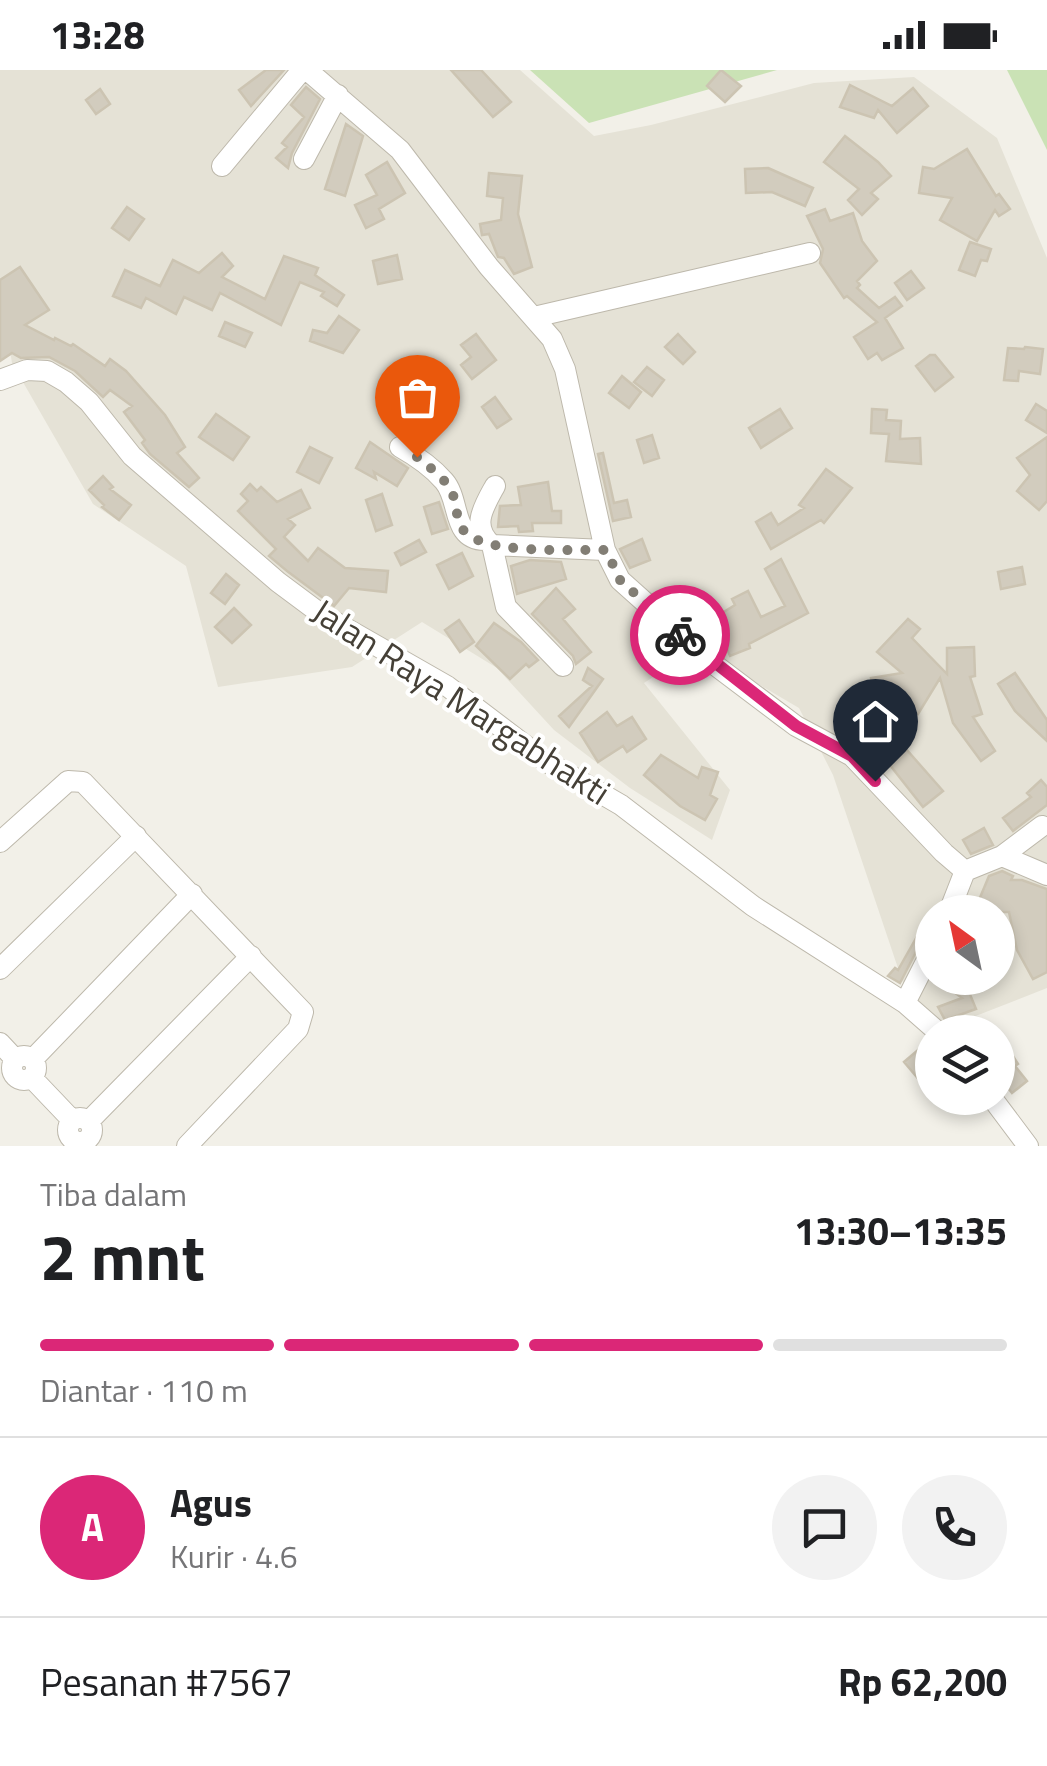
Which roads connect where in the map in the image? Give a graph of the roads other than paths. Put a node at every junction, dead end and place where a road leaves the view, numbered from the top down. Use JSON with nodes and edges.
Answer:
{"nodes":[{"id":1,"x":305,"y":70,"type":"edge"},
{"id":2,"x":338,"y":95,"type":"junction"},
{"id":3,"x":304,"y":158,"type":"dead end"},
{"id":4,"x":222,"y":166,"type":"dead end"},
{"id":5,"x":810,"y":253,"type":"dead end"},
{"id":6,"x":534,"y":317,"type":"junction"},
{"id":7,"x":0,"y":380,"type":"edge"},
{"id":8,"x":400,"y":447,"type":"dead end"},
{"id":9,"x":496,"y":486,"type":"dead end"},
{"id":10,"x":488,"y":542,"type":"junction"},
{"id":11,"x":606,"y":550,"type":"junction"},
{"id":12,"x":563,"y":666,"type":"dead end"},
{"id":13,"x":1042,"y":826,"type":"dead end"},
{"id":14,"x":136,"y":836,"type":"junction"},
{"id":15,"x":0,"y":842,"type":"edge"},
{"id":16,"x":1002,"y":856,"type":"junction"},
{"id":17,"x":966,"y":871,"type":"junction"},
{"id":18,"x":1047,"y":875,"type":"edge"},
{"id":19,"x":192,"y":894,"type":"junction"},
{"id":20,"x":956,"y":895,"type":"edge"},
{"id":21,"x":251,"y":956,"type":"junction"},
{"id":22,"x":0,"y":969,"type":"edge"},
{"id":23,"x":915,"y":983,"type":"edge"},
{"id":24,"x":905,"y":1003,"type":"junction"},
{"id":25,"x":919,"y":1015,"type":"edge"},
{"id":26,"x":0,"y":1043,"type":"edge"},
{"id":27,"x":19,"y":1073,"type":"edge"},
{"id":28,"x":1005,"y":1115,"type":"edge"},
{"id":29,"x":80,"y":1135,"type":"edge"},
{"id":30,"x":186,"y":1146,"type":"edge"},
{"id":31,"x":1028,"y":1146,"type":"edge"}],
"edges":[{"from":1,"to":2,"type":"street"},
{"from":1,"to":4,"type":"street"},
{"from":2,"to":3,"type":"street"},
{"from":2,"to":6,"type":"street"},
{"from":5,"to":6,"type":"street"},
{"from":6,"to":11,"type":"street"},
{"from":7,"to":24,"type":"street","name":"Jalan Raya Margabhakti"},
{"from":8,"to":10,"type":"street"},
{"from":9,"to":10,"type":"street"},
{"from":10,"to":11,"type":"street"},
{"from":10,"to":12,"type":"street"},
{"from":11,"to":17,"type":"street"},
{"from":13,"to":16,"type":"street"},
{"from":14,"to":15,"type":"street"},
{"from":14,"to":19,"type":"street"},
{"from":14,"to":22,"type":"street"},
{"from":16,"to":17,"type":"street"},
{"from":16,"to":18,"type":"street"},
{"from":17,"to":20,"type":"street"},
{"from":19,"to":21,"type":"street"},
{"from":19,"to":27,"type":"street"},
{"from":21,"to":29,"type":"street"},
{"from":21,"to":30,"type":"street"},
{"from":23,"to":24,"type":"street"},
{"from":24,"to":25,"type":"street","name":"Jalan Raya Margabhakti"},
{"from":26,"to":27,"type":"street"},
{"from":27,"to":29,"type":"street"},
{"from":28,"to":31,"type":"street"}]}
